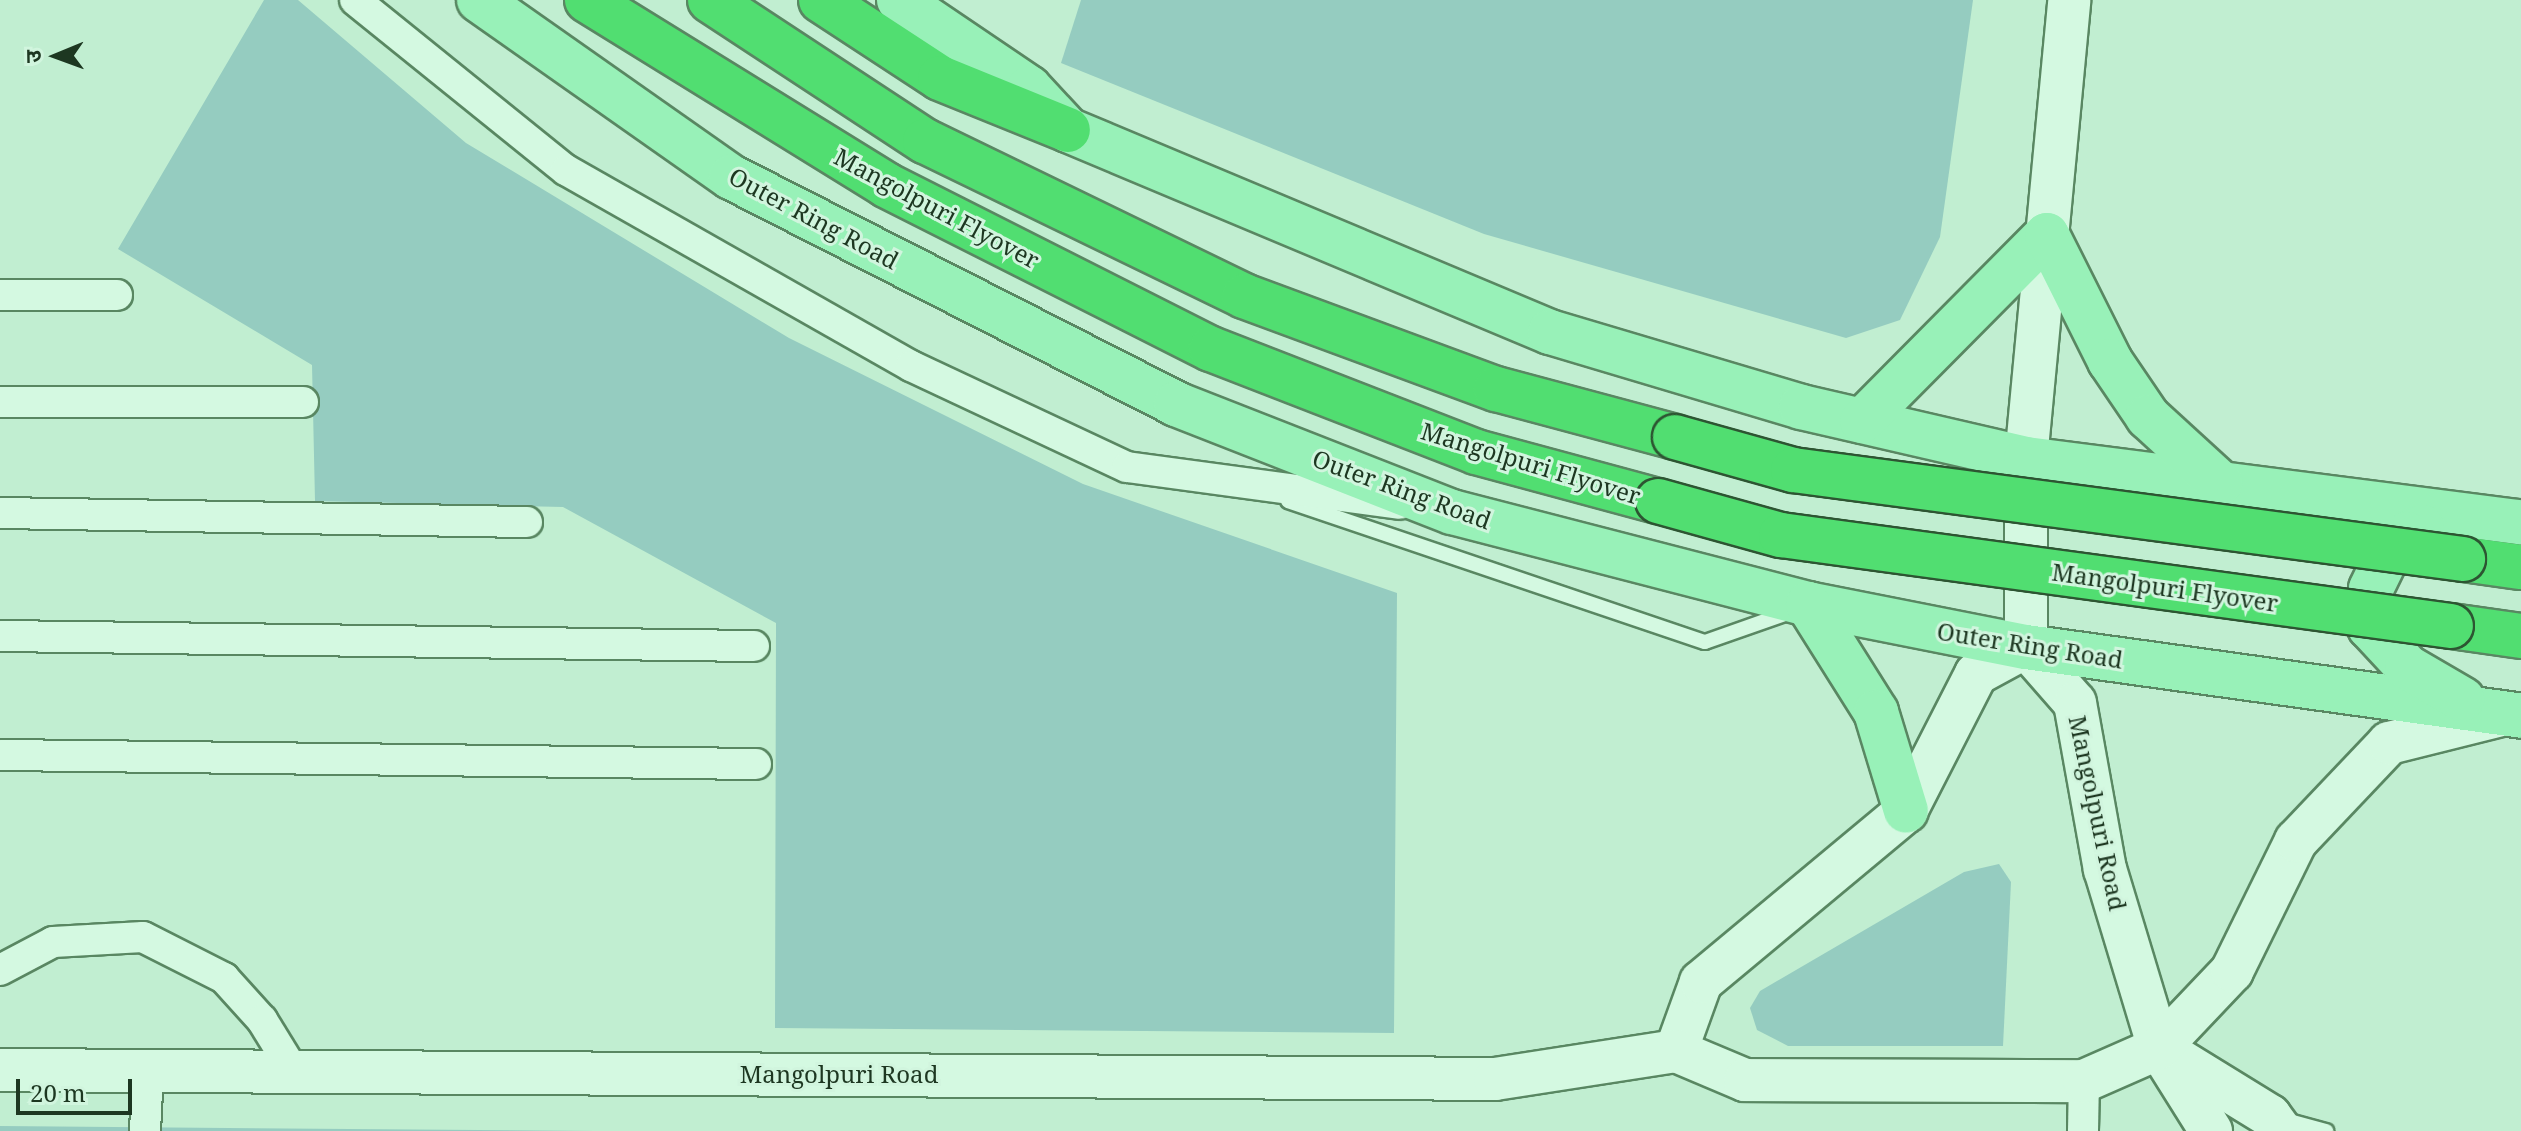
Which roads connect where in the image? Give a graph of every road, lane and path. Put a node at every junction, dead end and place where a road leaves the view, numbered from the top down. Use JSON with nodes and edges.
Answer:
{"nodes":[{"id":1,"x":355,"y":0,"type":"edge"},
{"id":2,"x":479,"y":0,"type":"edge"},
{"id":3,"x":710,"y":0,"type":"edge"},
{"id":4,"x":821,"y":0,"type":"edge"},
{"id":5,"x":2069,"y":0,"type":"edge"},
{"id":6,"x":579,"y":1,"type":"edge"},
{"id":7,"x":917,"y":5,"type":"edge"},
{"id":8,"x":1068,"y":130,"type":"junction"},
{"id":9,"x":2047,"y":235,"type":"junction"},
{"id":10,"x":0,"y":295,"type":"edge"},
{"id":11,"x":117,"y":295,"type":"dead end"},
{"id":12,"x":0,"y":402,"type":"edge"},
{"id":13,"x":303,"y":402,"type":"dead end"},
{"id":14,"x":1862,"y":421,"type":"junction"},
{"id":15,"x":2026,"y":459,"type":"junction"},
{"id":16,"x":1230,"y":481,"type":"junction"},
{"id":17,"x":2220,"y":483,"type":"junction"},
{"id":18,"x":1452,"y":512,"type":"junction"},
{"id":19,"x":0,"y":513,"type":"edge"},
{"id":20,"x":2454,"y":514,"type":"junction"},
{"id":21,"x":527,"y":522,"type":"dead end"},
{"id":22,"x":2521,"y":522,"type":"edge"},
{"id":23,"x":2521,"y":567,"type":"edge"},
{"id":24,"x":1808,"y":604,"type":"junction"},
{"id":25,"x":0,"y":636,"type":"edge"},
{"id":26,"x":2521,"y":636,"type":"edge"},
{"id":27,"x":754,"y":646,"type":"dead end"},
{"id":28,"x":2026,"y":647,"type":"junction"},
{"id":29,"x":2513,"y":715,"type":"edge"},
{"id":30,"x":0,"y":755,"type":"edge"},
{"id":31,"x":756,"y":764,"type":"dead end"},
{"id":32,"x":1906,"y":811,"type":"junction"},
{"id":33,"x":0,"y":970,"type":"edge"},
{"id":34,"x":2159,"y":1048,"type":"junction"},
{"id":35,"x":1676,"y":1051,"type":"junction"},
{"id":36,"x":0,"y":1070,"type":"edge"},
{"id":37,"x":148,"y":1071,"type":"junction"},
{"id":38,"x":294,"y":1072,"type":"junction"},
{"id":39,"x":2084,"y":1081,"type":"junction"},
{"id":40,"x":2276,"y":1124,"type":"edge"},
{"id":41,"x":145,"y":1131,"type":"edge"},
{"id":42,"x":2083,"y":1131,"type":"edge"},
{"id":43,"x":2211,"y":1131,"type":"edge"},
{"id":44,"x":2326,"y":1131,"type":"edge"}],
"edges":[{"from":1,"to":16,"type":"street"},
{"from":2,"to":18,"type":"main road","name":"Outer Ring Road"},
{"from":3,"to":23,"type":"highway","bridge":true},
{"from":4,"to":8,"type":"highway"},
{"from":5,"to":9,"type":"street"},
{"from":6,"to":26,"type":"highway","name":"Mangolpuri Flyover","bridge":true},
{"from":7,"to":8,"type":"main road"},
{"from":8,"to":14,"type":"main road"},
{"from":9,"to":14,"type":"main road"},
{"from":9,"to":15,"type":"street"},
{"from":9,"to":17,"type":"main road"},
{"from":10,"to":11,"type":"street"},
{"from":12,"to":13,"type":"street"},
{"from":14,"to":15,"type":"main road"},
{"from":15,"to":17,"type":"main road"},
{"from":15,"to":28,"type":"street"},
{"from":16,"to":18,"type":"street"},
{"from":16,"to":24,"type":"lane"},
{"from":17,"to":20,"type":"main road"},
{"from":18,"to":24,"type":"main road","name":"Outer Ring Road"},
{"from":19,"to":21,"type":"street"},
{"from":20,"to":22,"type":"main road"},
{"from":20,"to":29,"type":"main road"},
{"from":24,"to":28,"type":"main road","name":"Outer Ring Road"},
{"from":24,"to":32,"type":"main road"},
{"from":25,"to":27,"type":"street"},
{"from":28,"to":29,"type":"main road","name":"Outer Ring Road"},
{"from":28,"to":32,"type":"street"},
{"from":28,"to":34,"type":"street","name":"Mangolpuri Road"},
{"from":29,"to":34,"type":"street"},
{"from":30,"to":31,"type":"street"},
{"from":32,"to":35,"type":"street"},
{"from":33,"to":38,"type":"street"},
{"from":34,"to":39,"type":"street"},
{"from":34,"to":40,"type":"street"},
{"from":34,"to":43,"type":"street","name":"Mangolpuri Road"},
{"from":35,"to":38,"type":"street","name":"Mangolpuri Road"},
{"from":35,"to":39,"type":"street"},
{"from":36,"to":37,"type":"street","name":"Mangolpuri Road"},
{"from":37,"to":38,"type":"street","name":"Mangolpuri Road"},
{"from":37,"to":41,"type":"street"},
{"from":39,"to":42,"type":"street"},
{"from":40,"to":44,"type":"lane"}]}
